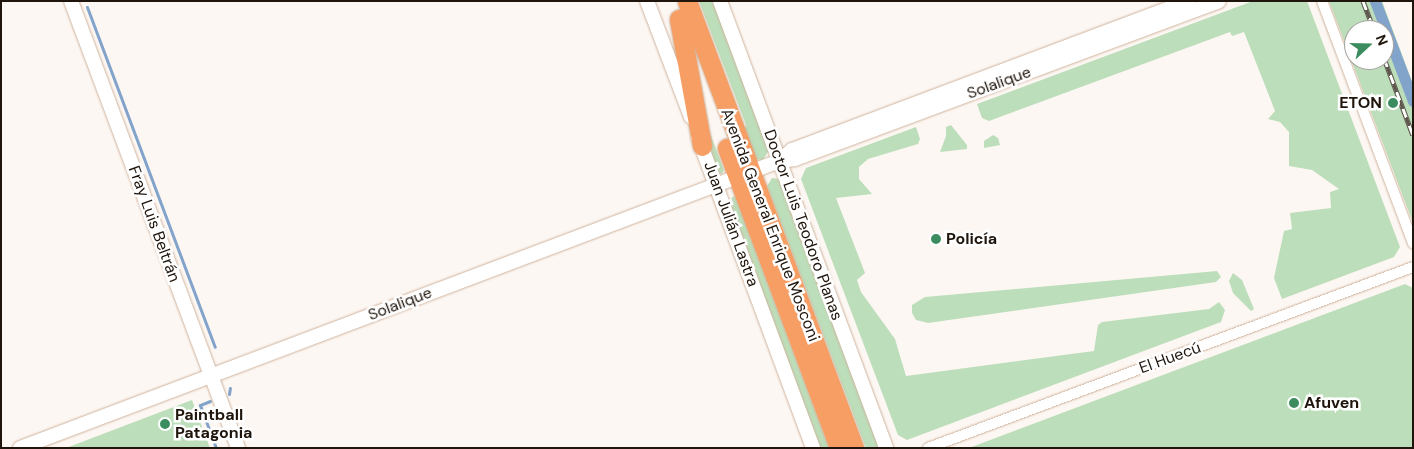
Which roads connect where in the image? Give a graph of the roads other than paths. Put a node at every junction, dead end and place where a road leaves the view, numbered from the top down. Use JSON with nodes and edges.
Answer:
{"nodes":[{"id":1,"x":71,"y":1,"type":"edge"},
{"id":2,"x":647,"y":1,"type":"edge"},
{"id":3,"x":673,"y":1,"type":"edge"},
{"id":4,"x":686,"y":1,"type":"edge"},
{"id":5,"x":720,"y":1,"type":"edge"},
{"id":6,"x":1189,"y":1,"type":"edge"},
{"id":7,"x":1219,"y":1,"type":"edge"},
{"id":8,"x":1322,"y":1,"type":"edge"},
{"id":9,"x":679,"y":19,"type":"junction"},
{"id":10,"x":702,"y":146,"type":"junction"},
{"id":11,"x":779,"y":161,"type":"junction"},
{"id":12,"x":744,"y":174,"type":"junction"},
{"id":13,"x":716,"y":185,"type":"junction"},
{"id":14,"x":1413,"y":243,"type":"edge"},
{"id":15,"x":1413,"y":268,"type":"edge"},
{"id":16,"x":211,"y":376,"type":"junction"},
{"id":17,"x":20,"y":448,"type":"edge"},
{"id":18,"x":238,"y":448,"type":"edge"},
{"id":19,"x":814,"y":448,"type":"edge"},
{"id":20,"x":840,"y":448,"type":"edge"},
{"id":21,"x":854,"y":448,"type":"edge"},
{"id":22,"x":886,"y":448,"type":"edge"},
{"id":23,"x":928,"y":448,"type":"edge"}],
"edges":[{"from":1,"to":16,"type":"main road","name":"Fray Luis Beltrán"},
{"from":2,"to":10,"type":"main road","name":"Juan Julián Lastra"},
{"from":3,"to":9,"type":"highway","name":"Avenida General Enrique Mosconi"},
{"from":4,"to":12,"type":"highway","name":"Avenida General Enrique Mosconi"},
{"from":5,"to":11,"type":"main road","name":"Doctor Luis Teodoro Planas"},
{"from":6,"to":11,"type":"main road","name":"Solalique"},
{"from":7,"to":11,"type":"main road","name":"Solalique"},
{"from":8,"to":14,"type":"street"},
{"from":9,"to":10,"type":"highway"},
{"from":9,"to":12,"type":"highway","name":"Avenida General Enrique Mosconi"},
{"from":10,"to":13,"type":"main road","name":"Juan Julián Lastra"},
{"from":11,"to":12,"type":"main road","name":"Solalique"},
{"from":11,"to":22,"type":"main road","name":"Doctor Luis Teodoro Planas"},
{"from":12,"to":13,"type":"main road","name":"Solalique"},
{"from":12,"to":20,"type":"highway","name":"Avenida General Enrique Mosconi"},
{"from":12,"to":21,"type":"highway","name":"Avenida General Enrique Mosconi"},
{"from":13,"to":16,"type":"main road","name":"Solalique"},
{"from":13,"to":19,"type":"main road","name":"Juan Julián Lastra"},
{"from":15,"to":23,"type":"street","name":"El Huecú"},
{"from":16,"to":17,"type":"main road","name":"Solalique"},
{"from":16,"to":18,"type":"main road","name":"Fray Luis Beltrán"}]}
